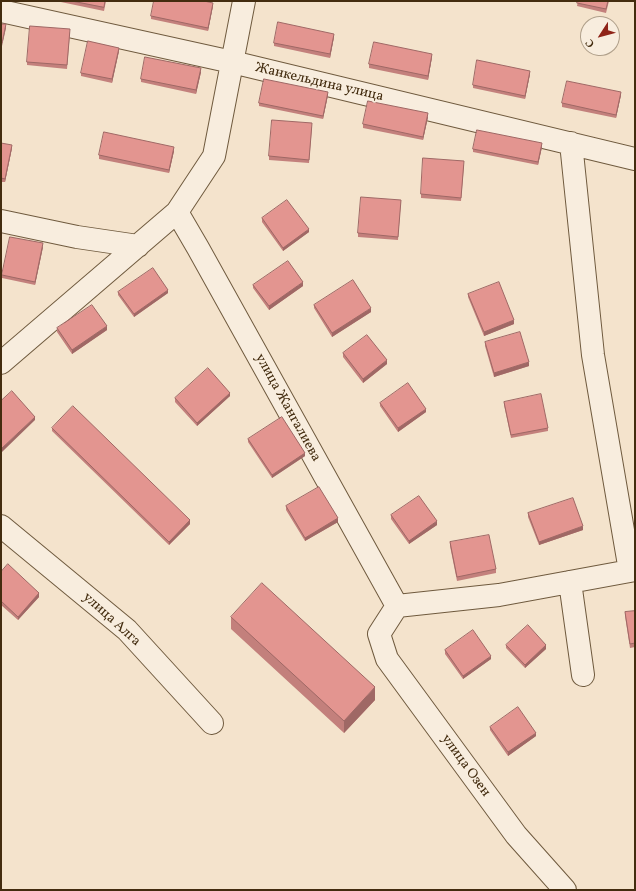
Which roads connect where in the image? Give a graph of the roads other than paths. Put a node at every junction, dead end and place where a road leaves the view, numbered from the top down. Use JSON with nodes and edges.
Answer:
{"nodes":[{"id":1,"x":244,"y":1,"type":"edge"},
{"id":2,"x":1,"y":11,"type":"edge"},
{"id":3,"x":232,"y":62,"type":"junction"},
{"id":4,"x":571,"y":143,"type":"junction"},
{"id":5,"x":635,"y":159,"type":"edge"},
{"id":6,"x":177,"y":212,"type":"junction"},
{"id":7,"x":1,"y":221,"type":"edge"},
{"id":8,"x":138,"y":246,"type":"junction"},
{"id":9,"x":1,"y":363,"type":"edge"},
{"id":10,"x":1,"y":526,"type":"edge"},
{"id":11,"x":632,"y":571,"type":"edge"},
{"id":12,"x":570,"y":582,"type":"junction"},
{"id":13,"x":397,"y":606,"type":"junction"},
{"id":14,"x":583,"y":675,"type":"dead end"},
{"id":15,"x":212,"y":723,"type":"dead end"},
{"id":16,"x":565,"y":890,"type":"edge"}],
"edges":[{"from":1,"to":3,"type":"street"},
{"from":2,"to":3,"type":"street","name":"Жанкельдина улица"},
{"from":3,"to":4,"type":"street","name":"Жанкельдина улица"},
{"from":3,"to":6,"type":"street"},
{"from":4,"to":5,"type":"street","name":"Жанкельдина улица"},
{"from":4,"to":11,"type":"street"},
{"from":6,"to":8,"type":"street"},
{"from":6,"to":13,"type":"street","name":"улица Жангалиева"},
{"from":7,"to":8,"type":"street"},
{"from":8,"to":9,"type":"street"},
{"from":10,"to":15,"type":"street","name":"улица Алга"},
{"from":11,"to":12,"type":"street"},
{"from":12,"to":13,"type":"street"},
{"from":12,"to":14,"type":"street"},
{"from":13,"to":16,"type":"street","name":"улица Озен"}]}
